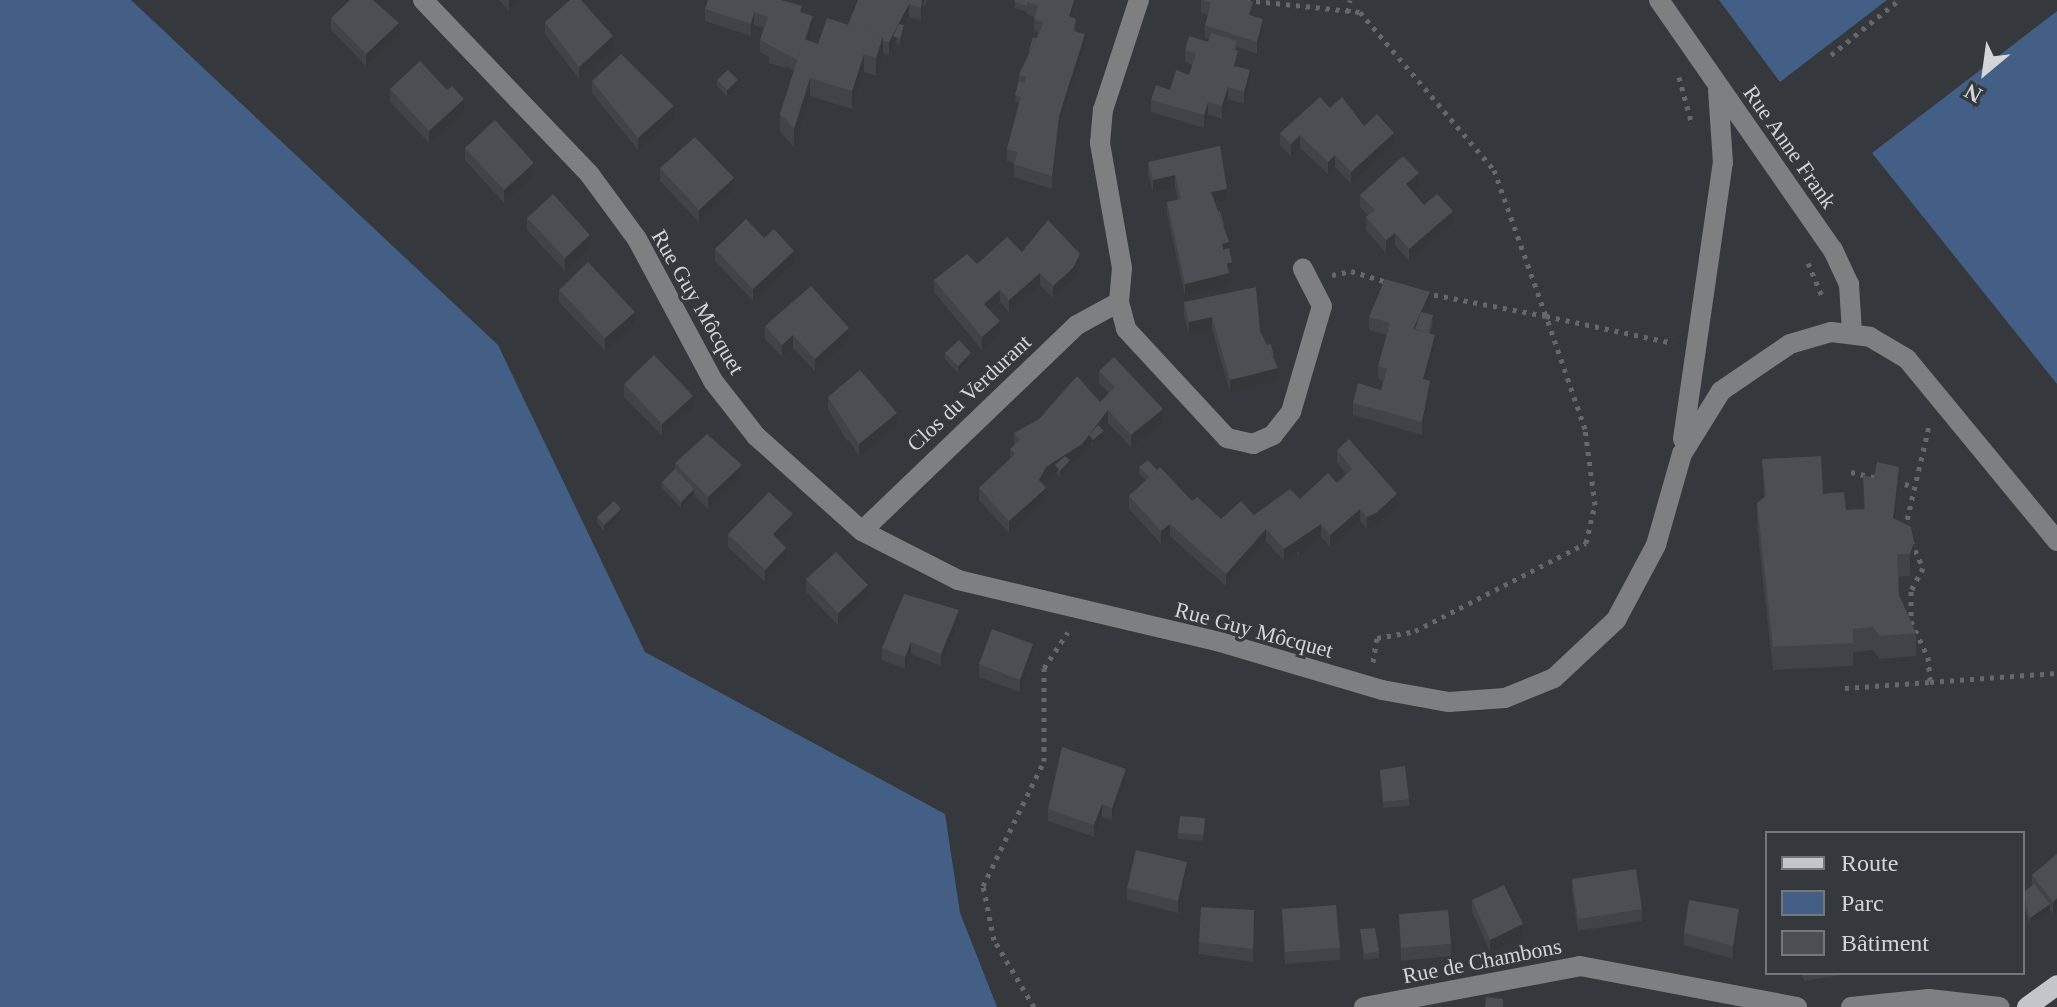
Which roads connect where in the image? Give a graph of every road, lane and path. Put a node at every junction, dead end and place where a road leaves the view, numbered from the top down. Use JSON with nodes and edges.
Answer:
{"nodes":[{"id":1,"x":423,"y":0,"type":"edge"},
{"id":2,"x":1139,"y":0,"type":"edge"},
{"id":3,"x":1246,"y":0,"type":"edge"},
{"id":4,"x":1659,"y":0,"type":"edge"},
{"id":5,"x":1899,"y":0,"type":"edge"},
{"id":6,"x":1349,"y":1,"type":"edge"},
{"id":7,"x":1348,"y":12,"type":"junction"},
{"id":8,"x":1831,"y":55,"type":"dead end"},
{"id":9,"x":1718,"y":86,"type":"junction"},
{"id":10,"x":1305,"y":274,"type":"joint"},
{"id":11,"x":1393,"y":283,"type":"edge"},
{"id":12,"x":1407,"y":287,"type":"edge"},
{"id":13,"x":1119,"y":302,"type":"junction"},
{"id":14,"x":1546,"y":316,"type":"junction"},
{"id":15,"x":1852,"y":333,"type":"junction"},
{"id":16,"x":1674,"y":343,"type":"dead end"},
{"id":17,"x":1937,"y":394,"type":"junction"},
{"id":18,"x":1682,"y":454,"type":"junction"},
{"id":19,"x":1851,"y":472,"type":"dead end"},
{"id":20,"x":1914,"y":486,"type":"junction"},
{"id":21,"x":862,"y":531,"type":"junction"},
{"id":22,"x":2057,"y":541,"type":"edge"},
{"id":23,"x":1075,"y":612,"type":"junction"},
{"id":24,"x":2057,"y":673,"type":"edge"},
{"id":25,"x":1930,"y":682,"type":"junction"},
{"id":26,"x":1368,"y":686,"type":"junction"},
{"id":27,"x":1845,"y":688,"type":"dead end"},
{"id":28,"x":2057,"y":985,"type":"edge"},
{"id":29,"x":1034,"y":1007,"type":"edge"},
{"id":30,"x":1364,"y":1007,"type":"edge"},
{"id":31,"x":1797,"y":1007,"type":"edge"},
{"id":32,"x":1851,"y":1007,"type":"edge"},
{"id":33,"x":2000,"y":1007,"type":"edge"},
{"id":34,"x":2027,"y":1007,"type":"edge"}],
"edges":[{"from":1,"to":21,"type":"street","name":"Rue Guy Môcquet"},
{"from":2,"to":13,"type":"street"},
{"from":3,"to":7,"type":"path"},
{"from":4,"to":9,"type":"street","name":"Rue Anne Frank"},
{"from":5,"to":8,"type":"path"},
{"from":6,"to":7,"type":"path"},
{"from":7,"to":14,"type":"path"},
{"from":9,"to":15,"type":"street","name":"Rue Anne Frank"},
{"from":9,"to":18,"type":"street"},
{"from":10,"to":11,"type":"path"},
{"from":10,"to":13,"type":"street"},
{"from":12,"to":14,"type":"path"},
{"from":13,"to":21,"type":"street","name":"Clos du Verdurant"},
{"from":14,"to":16,"type":"path"},
{"from":14,"to":26,"type":"path"},
{"from":15,"to":17,"type":"street","name":"Rue Guy Môcquet"},
{"from":15,"to":18,"type":"street","name":"Rue Guy Môcquet"},
{"from":17,"to":20,"type":"path"},
{"from":17,"to":22,"type":"street","name":"Rue Guy Môcquet"},
{"from":18,"to":26,"type":"street","name":"Rue Guy Môcquet"},
{"from":19,"to":20,"type":"path"},
{"from":20,"to":25,"type":"path"},
{"from":21,"to":23,"type":"street","name":"Rue Guy Môcquet"},
{"from":23,"to":26,"type":"street","name":"Rue Guy Môcquet"},
{"from":23,"to":29,"type":"path"},
{"from":24,"to":25,"type":"path"},
{"from":25,"to":27,"type":"path"},
{"from":28,"to":34,"type":"main road"},
{"from":30,"to":31,"type":"street","name":"Rue de Chambons"},
{"from":32,"to":33,"type":"street"}]}
